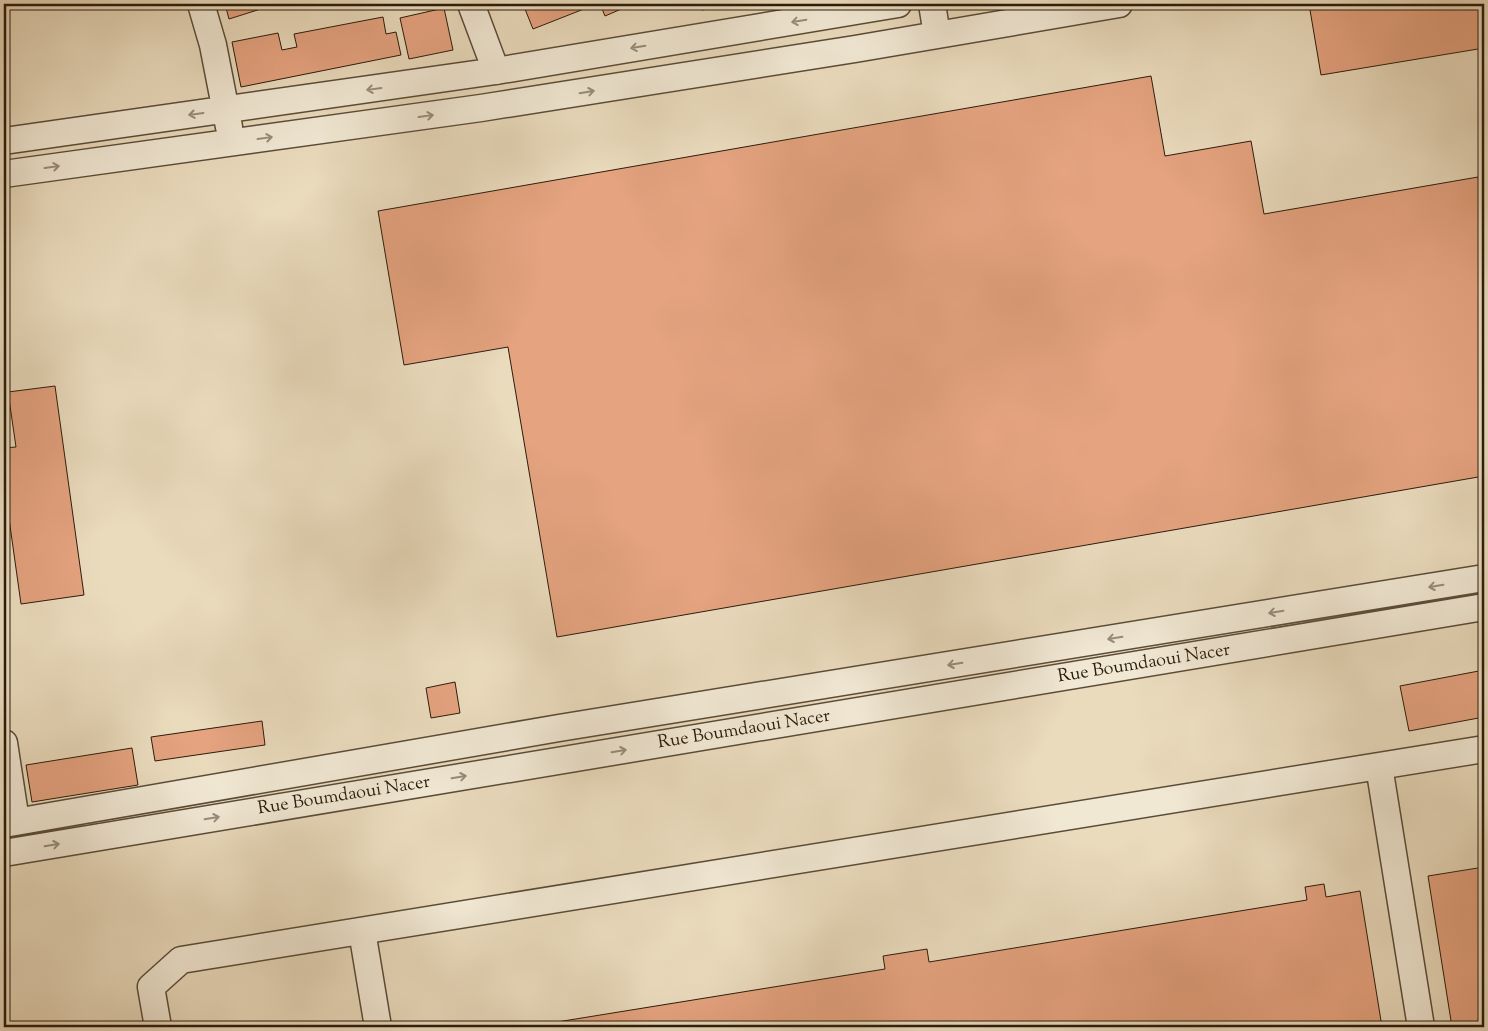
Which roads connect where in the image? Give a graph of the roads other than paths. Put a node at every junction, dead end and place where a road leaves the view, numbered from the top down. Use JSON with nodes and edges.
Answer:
{"nodes":[{"id":1,"x":201,"y":4,"type":"edge"},
{"id":2,"x":471,"y":4,"type":"edge"},
{"id":3,"x":898,"y":4,"type":"edge"},
{"id":4,"x":932,"y":4,"type":"edge"},
{"id":5,"x":1119,"y":4,"type":"edge"},
{"id":6,"x":938,"y":35,"type":"junction"},
{"id":7,"x":496,"y":71,"type":"junction"},
{"id":8,"x":227,"y":110,"type":"junction"},
{"id":9,"x":4,"y":141,"type":"edge"},
{"id":10,"x":231,"y":142,"type":"junction"},
{"id":11,"x":4,"y":174,"type":"edge"},
{"id":12,"x":1484,"y":578,"type":"edge"},
{"id":13,"x":1484,"y":607,"type":"edge"},
{"id":14,"x":4,"y":743,"type":"edge"},
{"id":15,"x":1484,"y":749,"type":"edge"},
{"id":16,"x":1379,"y":766,"type":"junction"},
{"id":17,"x":10,"y":823,"type":"edge"},
{"id":18,"x":4,"y":853,"type":"edge"},
{"id":19,"x":362,"y":931,"type":"junction"},
{"id":20,"x":158,"y":1027,"type":"edge"},
{"id":21,"x":378,"y":1027,"type":"edge"},
{"id":22,"x":1421,"y":1027,"type":"edge"}],
"edges":[{"from":1,"to":8,"type":"street"},
{"from":2,"to":7,"type":"street"},
{"from":3,"to":7,"type":"street","one_way":true},
{"from":4,"to":6,"type":"street"},
{"from":5,"to":6,"type":"street"},
{"from":10,"to":6,"type":"street","one_way":true},
{"from":7,"to":8,"type":"street","one_way":true},
{"from":8,"to":9,"type":"street","one_way":true},
{"from":8,"to":10,"type":"street"},
{"from":11,"to":10,"type":"street","one_way":true},
{"from":12,"to":17,"type":"street","name":"Rue Boumdaoui Nacer","one_way":true},
{"from":18,"to":13,"type":"street","name":"Rue Boumdaoui Nacer","one_way":true},
{"from":14,"to":17,"type":"street"},
{"from":15,"to":16,"type":"street"},
{"from":16,"to":19,"type":"street"},
{"from":16,"to":22,"type":"street"},
{"from":19,"to":20,"type":"street"},
{"from":19,"to":21,"type":"street"}]}
